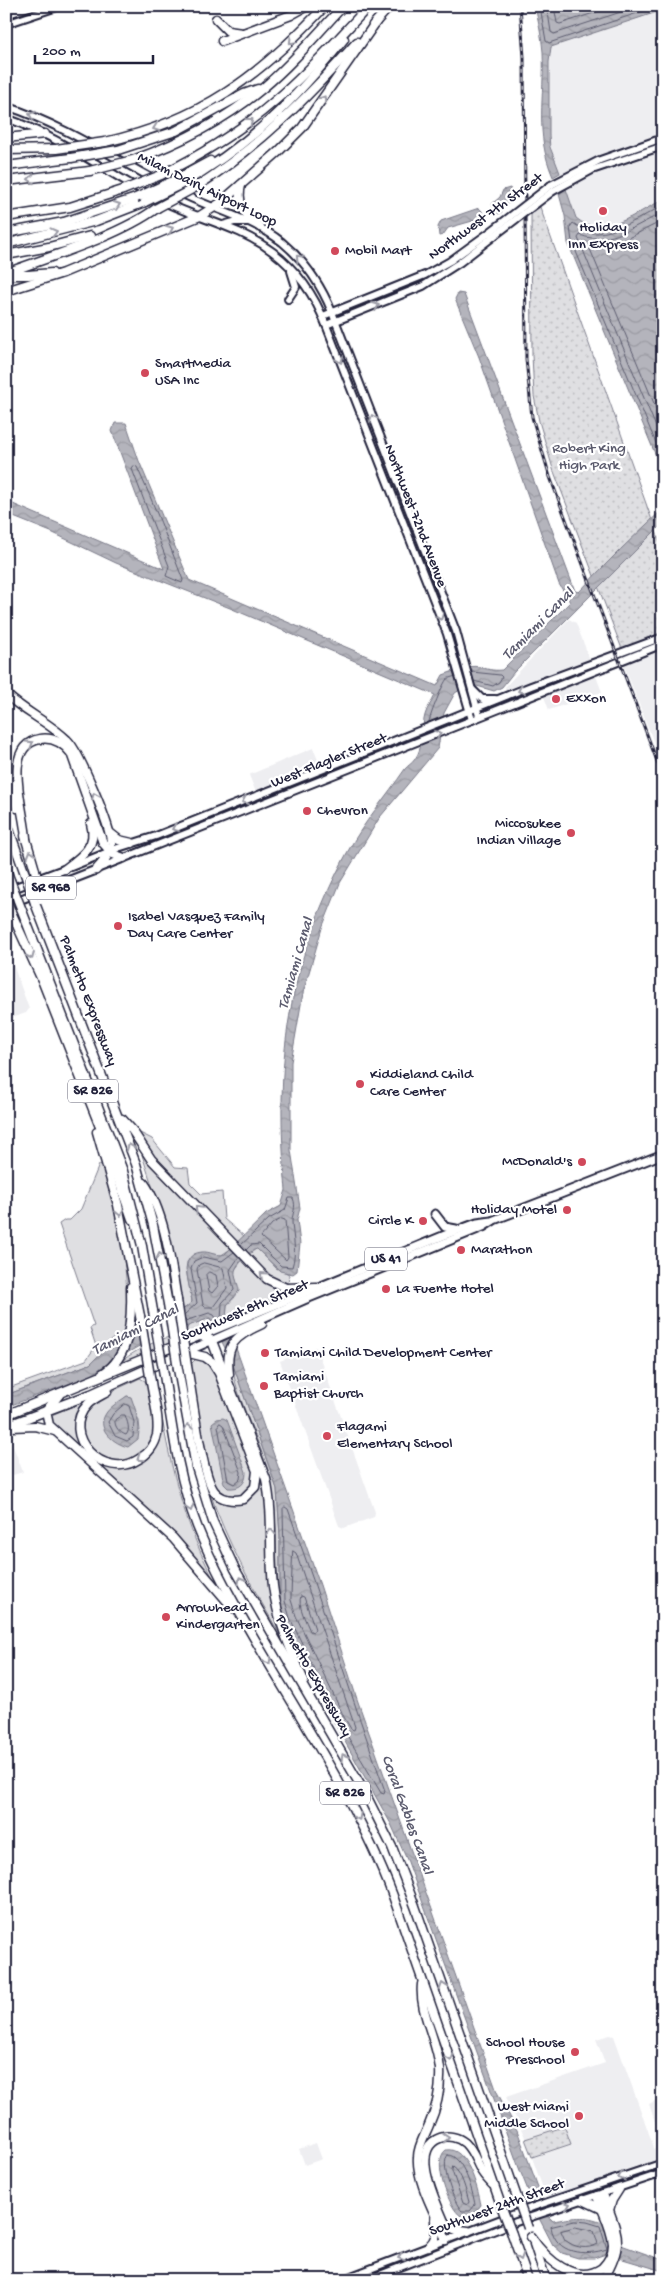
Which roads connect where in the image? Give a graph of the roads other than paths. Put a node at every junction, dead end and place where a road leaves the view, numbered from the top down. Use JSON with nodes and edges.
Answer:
{"nodes":[{"id":1,"x":60,"y":6,"type":"edge"},
{"id":2,"x":307,"y":6,"type":"edge"},
{"id":3,"x":325,"y":6,"type":"edge"},
{"id":4,"x":343,"y":6,"type":"edge"},
{"id":5,"x":370,"y":6,"type":"edge"},
{"id":6,"x":390,"y":6,"type":"edge"},
{"id":7,"x":30,"y":7,"type":"edge"},
{"id":8,"x":6,"y":15,"type":"edge"},
{"id":9,"x":30,"y":16,"type":"junction"},
{"id":10,"x":216,"y":19,"type":"dead end"},
{"id":11,"x":376,"y":22,"type":"junction"},
{"id":12,"x":6,"y":24,"type":"edge"},
{"id":13,"x":244,"y":33,"type":"junction"},
{"id":14,"x":222,"y":41,"type":"dead end"},
{"id":15,"x":265,"y":87,"type":"junction"},
{"id":16,"x":6,"y":106,"type":"edge"},
{"id":17,"x":6,"y":118,"type":"edge"},
{"id":18,"x":45,"y":134,"type":"junction"},
{"id":19,"x":6,"y":138,"type":"edge"},
{"id":20,"x":663,"y":138,"type":"edge"},
{"id":21,"x":663,"y":146,"type":"edge"},
{"id":22,"x":6,"y":150,"type":"edge"},
{"id":23,"x":55,"y":160,"type":"junction"},
{"id":24,"x":6,"y":161,"type":"edge"},
{"id":25,"x":6,"y":166,"type":"edge"},
{"id":26,"x":6,"y":181,"type":"edge"},
{"id":27,"x":176,"y":183,"type":"junction"},
{"id":28,"x":241,"y":184,"type":"junction"},
{"id":29,"x":552,"y":188,"type":"junction"},
{"id":30,"x":214,"y":207,"type":"junction"},
{"id":31,"x":157,"y":208,"type":"junction"},
{"id":32,"x":200,"y":216,"type":"junction"},
{"id":33,"x":6,"y":217,"type":"edge"},
{"id":34,"x":249,"y":221,"type":"junction"},
{"id":35,"x":224,"y":225,"type":"junction"},
{"id":36,"x":260,"y":227,"type":"junction"},
{"id":37,"x":6,"y":233,"type":"edge"},
{"id":38,"x":492,"y":234,"type":"junction"},
{"id":39,"x":6,"y":244,"type":"edge"},
{"id":40,"x":6,"y":254,"type":"edge"},
{"id":41,"x":88,"y":262,"type":"junction"},
{"id":42,"x":290,"y":267,"type":"junction"},
{"id":43,"x":6,"y":274,"type":"edge"},
{"id":44,"x":314,"y":277,"type":"junction"},
{"id":45,"x":307,"y":288,"type":"junction"},
{"id":46,"x":6,"y":291,"type":"edge"},
{"id":47,"x":288,"y":299,"type":"dead end"},
{"id":48,"x":332,"y":312,"type":"junction"},
{"id":49,"x":323,"y":316,"type":"junction"},
{"id":50,"x":336,"y":321,"type":"junction"},
{"id":51,"x":326,"y":324,"type":"junction"},
{"id":52,"x":362,"y":389,"type":"junction"},
{"id":53,"x":353,"y":392,"type":"junction"},
{"id":54,"x":382,"y":441,"type":"junction"},
{"id":55,"x":373,"y":444,"type":"junction"},
{"id":56,"x":402,"y":492,"type":"junction"},
{"id":57,"x":393,"y":496,"type":"junction"},
{"id":58,"x":422,"y":545,"type":"junction"},
{"id":59,"x":414,"y":548,"type":"junction"},
{"id":60,"x":443,"y":596,"type":"junction"},
{"id":61,"x":434,"y":600,"type":"junction"},
{"id":62,"x":456,"y":631,"type":"junction"},
{"id":63,"x":447,"y":634,"type":"junction"},
{"id":64,"x":660,"y":641,"type":"edge"},
{"id":65,"x":473,"y":690,"type":"junction"},
{"id":66,"x":6,"y":694,"type":"edge"},
{"id":67,"x":500,"y":699,"type":"junction"},
{"id":68,"x":477,"y":709,"type":"junction"},
{"id":69,"x":469,"y":712,"type":"junction"},
{"id":70,"x":479,"y":716,"type":"junction"},
{"id":71,"x":472,"y":720,"type":"junction"},
{"id":72,"x":356,"y":756,"type":"junction"},
{"id":73,"x":6,"y":768,"type":"edge"},
{"id":74,"x":348,"y":768,"type":"junction"},
{"id":75,"x":90,"y":810,"type":"junction"},
{"id":76,"x":201,"y":818,"type":"junction"},
{"id":77,"x":6,"y":821,"type":"edge"},
{"id":78,"x":197,"y":829,"type":"junction"},
{"id":79,"x":108,"y":830,"type":"junction"},
{"id":80,"x":149,"y":838,"type":"junction"},
{"id":81,"x":26,"y":839,"type":"junction"},
{"id":82,"x":132,"y":843,"type":"junction"},
{"id":83,"x":110,"y":851,"type":"junction"},
{"id":84,"x":141,"y":852,"type":"junction"},
{"id":85,"x":124,"y":858,"type":"junction"},
{"id":86,"x":6,"y":869,"type":"edge"},
{"id":87,"x":65,"y":869,"type":"junction"},
{"id":88,"x":96,"y":870,"type":"junction"},
{"id":89,"x":6,"y":892,"type":"edge"},
{"id":90,"x":6,"y":899,"type":"edge"},
{"id":91,"x":38,"y":902,"type":"junction"},
{"id":92,"x":9,"y":908,"type":"edge"},
{"id":93,"x":82,"y":1082,"type":"junction"},
{"id":94,"x":118,"y":1115,"type":"junction"},
{"id":95,"x":663,"y":1154,"type":"edge"},
{"id":96,"x":141,"y":1179,"type":"junction"},
{"id":97,"x":435,"y":1214,"type":"dead end"},
{"id":98,"x":494,"y":1220,"type":"junction"},
{"id":99,"x":459,"y":1230,"type":"junction"},
{"id":100,"x":142,"y":1246,"type":"junction"},
{"id":101,"x":130,"y":1263,"type":"junction"},
{"id":102,"x":354,"y":1272,"type":"junction"},
{"id":103,"x":349,"y":1282,"type":"junction"},
{"id":104,"x":316,"y":1287,"type":"junction"},
{"id":105,"x":283,"y":1300,"type":"junction"},
{"id":106,"x":304,"y":1300,"type":"junction"},
{"id":107,"x":262,"y":1324,"type":"joint"},
{"id":108,"x":233,"y":1330,"type":"junction"},
{"id":109,"x":199,"y":1336,"type":"junction"},
{"id":110,"x":215,"y":1339,"type":"junction"},
{"id":111,"x":180,"y":1354,"type":"junction"},
{"id":112,"x":119,"y":1382,"type":"junction"},
{"id":113,"x":87,"y":1383,"type":"junction"},
{"id":114,"x":231,"y":1386,"type":"junction"},
{"id":115,"x":59,"y":1394,"type":"junction"},
{"id":116,"x":46,"y":1411,"type":"junction"},
{"id":117,"x":6,"y":1415,"type":"edge"},
{"id":118,"x":6,"y":1426,"type":"edge"},
{"id":119,"x":56,"y":1432,"type":"junction"},
{"id":120,"x":243,"y":1619,"type":"junction"},
{"id":121,"x":318,"y":1712,"type":"junction"},
{"id":122,"x":422,"y":1979,"type":"junction"},
{"id":123,"x":663,"y":2163,"type":"edge"},
{"id":124,"x":663,"y":2173,"type":"edge"},
{"id":125,"x":597,"y":2185,"type":"junction"},
{"id":126,"x":495,"y":2188,"type":"junction"},
{"id":127,"x":619,"y":2189,"type":"junction"},
{"id":128,"x":600,"y":2195,"type":"junction"},
{"id":129,"x":583,"y":2200,"type":"junction"},
{"id":130,"x":606,"y":2210,"type":"junction"},
{"id":131,"x":435,"y":2215,"type":"junction"},
{"id":132,"x":444,"y":2222,"type":"junction"},
{"id":133,"x":468,"y":2231,"type":"junction"},
{"id":134,"x":531,"y":2237,"type":"junction"},
{"id":135,"x":448,"y":2239,"type":"junction"},
{"id":136,"x":429,"y":2246,"type":"junction"},
{"id":137,"x":451,"y":2248,"type":"junction"},
{"id":138,"x":612,"y":2259,"type":"junction"},
{"id":139,"x":341,"y":2280,"type":"edge"},
{"id":140,"x":367,"y":2280,"type":"edge"},
{"id":141,"x":528,"y":2280,"type":"edge"},
{"id":142,"x":546,"y":2280,"type":"edge"},
{"id":143,"x":603,"y":2280,"type":"edge"}],
"edges":[{"from":1,"to":9,"type":"main road"},
{"from":2,"to":13,"type":"highway"},
{"from":3,"to":22,"type":"highway","one_way":true,"bridge":true},
{"from":4,"to":15,"type":"highway"},
{"from":5,"to":27,"type":"highway"},
{"from":33,"to":5,"type":"highway","one_way":true,"bridge":true},
{"from":6,"to":11,"type":"highway"},
{"from":7,"to":8,"type":"main road"},
{"from":7,"to":9,"type":"main road"},
{"from":9,"to":12,"type":"main road"},
{"from":10,"to":13,"type":"highway"},
{"from":28,"to":11,"type":"highway","one_way":true},
{"from":11,"to":31,"type":"highway","bridge":true},
{"from":13,"to":14,"type":"highway"},
{"from":15,"to":23,"type":"highway","bridge":true},
{"from":15,"to":26,"type":"highway","one_way":true,"bridge":true},
{"from":30,"to":16,"type":"main road","name":"Milam Dairy Airport Loop","one_way":true},
{"from":17,"to":18,"type":"main road","name":"Milam Dairy Airport Loop"},
{"from":18,"to":19,"type":"highway"},
{"from":18,"to":32,"type":"main road","name":"Milam Dairy Airport Loop"},
{"from":20,"to":29,"type":"main road","name":"Northwest 7th Street"},
{"from":21,"to":29,"type":"main road","name":"Northwest 7th Street"},
{"from":23,"to":24,"type":"highway"},
{"from":23,"to":25,"type":"highway"},
{"from":37,"to":27,"type":"highway","one_way":true,"bridge":true},
{"from":39,"to":27,"type":"highway","one_way":true,"bridge":true},
{"from":28,"to":30,"type":"highway"},
{"from":28,"to":36,"type":"highway"},
{"from":29,"to":38,"type":"main road","name":"Northwest 7th Street","bridge":true},
{"from":30,"to":32,"type":"highway"},
{"from":30,"to":34,"type":"main road","name":"Milam Dairy Airport Loop"},
{"from":31,"to":40,"type":"highway"},
{"from":31,"to":43,"type":"highway"},
{"from":32,"to":35,"type":"main road","name":"Milam Dairy Airport Loop"},
{"from":41,"to":32,"type":"highway","one_way":true},
{"from":34,"to":35,"type":"main road"},
{"from":34,"to":36,"type":"main road","name":"Milam Dairy Airport Loop"},
{"from":35,"to":42,"type":"main road","name":"Milam Dairy Airport Loop"},
{"from":44,"to":36,"type":"main road","name":"Milam Dairy Airport Loop","one_way":true},
{"from":38,"to":48,"type":"main road","name":"Northwest 7th Street"},
{"from":50,"to":38,"type":"main road","name":"Northwest 7th Street","one_way":true},
{"from":41,"to":43,"type":"highway"},
{"from":41,"to":46,"type":"highway"},
{"from":42,"to":45,"type":"main road","name":"Milam Dairy Airport Loop"},
{"from":42,"to":47,"type":"main road"},
{"from":44,"to":45,"type":"main road"},
{"from":44,"to":48,"type":"main road","name":"Milam Dairy Airport Loop"},
{"from":45,"to":49,"type":"main road","name":"Milam Dairy Airport Loop"},
{"from":48,"to":49,"type":"main road","name":"Northwest 7th Street"},
{"from":48,"to":50,"type":"main road","name":"Milam Dairy Airport Loop"},
{"from":49,"to":51,"type":"main road","name":"Northwest 72nd Avenue"},
{"from":50,"to":51,"type":"main road","name":"Northwest 7th Street"},
{"from":50,"to":52,"type":"main road","name":"Northwest 72nd Avenue"},
{"from":51,"to":53,"type":"main road","name":"Northwest 72nd Avenue","one_way":true},
{"from":52,"to":53,"type":"main road"},
{"from":54,"to":52,"type":"main road","name":"Northwest 72nd Avenue","one_way":true},
{"from":53,"to":55,"type":"main road","name":"Northwest 72nd Avenue"},
{"from":54,"to":55,"type":"main road"},
{"from":54,"to":56,"type":"main road","name":"Northwest 72nd Avenue"},
{"from":55,"to":57,"type":"main road","name":"Northwest 72nd Avenue"},
{"from":56,"to":57,"type":"main road"},
{"from":56,"to":58,"type":"main road","name":"Northwest 72nd Avenue"},
{"from":57,"to":59,"type":"main road","name":"Northwest 72nd Avenue"},
{"from":58,"to":59,"type":"main road"},
{"from":58,"to":60,"type":"main road","name":"Northwest 72nd Avenue"},
{"from":59,"to":61,"type":"main road","name":"Northwest 72nd Avenue"},
{"from":60,"to":61,"type":"main road"},
{"from":60,"to":62,"type":"main road","name":"Northwest 72nd Avenue"},
{"from":61,"to":63,"type":"main road","name":"Northwest 72nd Avenue","one_way":true},
{"from":62,"to":63,"type":"main road"},
{"from":62,"to":65,"type":"main road","name":"Northwest 72nd Avenue"},
{"from":63,"to":69,"type":"main road","name":"Northwest 72nd Avenue"},
{"from":64,"to":67,"type":"main road","name":"West Flagler Street","number":"SR 968","one_way":true},
{"from":64,"to":70,"type":"main road","name":"West Flagler Street","number":"SR 968"},
{"from":65,"to":67,"type":"main road"},
{"from":65,"to":68,"type":"main road","name":"Northwest 72nd Avenue"},
{"from":79,"to":66,"type":"highway","one_way":true},
{"from":67,"to":68,"type":"main road","name":"West Flagler Street","number":"SR 968"},
{"from":68,"to":69,"type":"main road","name":"West Flagler Street","number":"SR 968"},
{"from":68,"to":70,"type":"main road","name":"Northwest 72nd Avenue"},
{"from":69,"to":71,"type":"main road","name":"Northwest 72nd Avenue"},
{"from":69,"to":72,"type":"main road","name":"West Flagler Street","number":"SR 968"},
{"from":70,"to":71,"type":"main road","name":"West Flagler Street","number":"SR 968"},
{"from":74,"to":71,"type":"main road","name":"West Flagler Street","number":"SR 968","one_way":true},
{"from":72,"to":74,"type":"main road"},
{"from":72,"to":76,"type":"main road","name":"West Flagler Street","number":"SR 968","one_way":true},
{"from":73,"to":81,"type":"highway"},
{"from":74,"to":78,"type":"main road","name":"West Flagler Street","number":"SR 968"},
{"from":81,"to":75,"type":"highway","one_way":true},
{"from":75,"to":83,"type":"highway"},
{"from":75,"to":87,"type":"highway"},
{"from":76,"to":78,"type":"main road"},
{"from":76,"to":80,"type":"main road","name":"West Flagler Street","number":"SR 968","one_way":true},
{"from":77,"to":91,"type":"highway","name":"Palmetto Expressway","number":"SR 826","bridge":true},
{"from":78,"to":84,"type":"main road","name":"West Flagler Street","number":"SR 968"},
{"from":79,"to":82,"type":"highway"},
{"from":79,"to":83,"type":"highway"},
{"from":80,"to":82,"type":"main road","name":"West Flagler Street","number":"SR 968"},
{"from":80,"to":84,"type":"main road"},
{"from":91,"to":81,"type":"highway","one_way":true,"bridge":true},
{"from":82,"to":83,"type":"main road","name":"West Flagler Street","number":"SR 968"},
{"from":83,"to":85,"type":"highway"},
{"from":83,"to":87,"type":"main road","name":"West Flagler Street","number":"SR 968"},
{"from":83,"to":88,"type":"highway"},
{"from":84,"to":85,"type":"main road","name":"West Flagler Street","number":"SR 968"},
{"from":85,"to":88,"type":"main road","name":"West Flagler Street","number":"SR 968"},
{"from":86,"to":100,"type":"highway","name":"Palmetto Expressway","number":"SR 826","bridge":true},
{"from":87,"to":89,"type":"main road","name":"West Flagler Street","number":"SR 968"},
{"from":88,"to":92,"type":"main road","name":"West Flagler Street","number":"SR 968"},
{"from":90,"to":92,"type":"highway","bridge":true},
{"from":91,"to":94,"type":"highway","name":"Palmetto Expressway","number":"SR 826"},
{"from":92,"to":93,"type":"highway","one_way":true},
{"from":93,"to":100,"type":"highway"},
{"from":93,"to":101,"type":"highway","one_way":true},
{"from":96,"to":94,"type":"highway","name":"Palmetto Expressway","number":"SR 826","one_way":true},
{"from":104,"to":94,"type":"highway","one_way":true},
{"from":95,"to":98,"type":"main road","name":"Southwest 8th Street","number":"US 41"},
{"from":96,"to":111,"type":"highway","bridge":true},
{"from":121,"to":96,"type":"highway","name":"Palmetto Expressway","number":"SR 826","one_way":true,"bridge":true},
{"from":97,"to":99,"type":"main road"},
{"from":98,"to":99,"type":"main road","name":"Southwest 8th Street","number":"US 41"},
{"from":98,"to":103,"type":"main road","name":"Southwest 8th Street","number":"US 41"},
{"from":99,"to":102,"type":"main road","name":"Southwest 8th Street","number":"US 41"},
{"from":100,"to":120,"type":"highway","name":"Palmetto Expressway","number":"SR 826","one_way":true,"bridge":true},
{"from":101,"to":112,"type":"highway","one_way":true,"bridge":true},
{"from":101,"to":113,"type":"highway"},
{"from":102,"to":103,"type":"main road"},
{"from":102,"to":104,"type":"main road","name":"Southwest 8th Street","number":"US 41"},
{"from":103,"to":106,"type":"main road","name":"Southwest 8th Street","number":"US 41"},
{"from":104,"to":105,"type":"main road","name":"Southwest 8th Street","number":"US 41"},
{"from":105,"to":106,"type":"main road"},
{"from":105,"to":108,"type":"main road","name":"Southwest 8th Street","number":"US 41"},
{"from":106,"to":107,"type":"main road"},
{"from":106,"to":108,"type":"main road","name":"Southwest 8th Street","number":"US 41"},
{"from":107,"to":108,"type":"highway"},
{"from":108,"to":109,"type":"main road","name":"Southwest 8th Street","number":"US 41"},
{"from":108,"to":110,"type":"main road","name":"Southwest 8th Street","number":"US 41"},
{"from":108,"to":114,"type":"highway"},
{"from":109,"to":110,"type":"highway"},
{"from":109,"to":113,"type":"highway","name":"Southwest 8th Street","number":"US 41"},
{"from":110,"to":111,"type":"main road","name":"Southwest 8th Street","number":"US 41"},
{"from":110,"to":114,"type":"highway"},
{"from":111,"to":112,"type":"highway","name":"Southwest 8th Street","number":"US 41"},
{"from":112,"to":116,"type":"highway","name":"Southwest 8th Street","number":"US 41"},
{"from":113,"to":115,"type":"highway","name":"Southwest 8th Street","number":"US 41"},
{"from":121,"to":114,"type":"highway","one_way":true},
{"from":115,"to":116,"type":"highway"},
{"from":115,"to":117,"type":"highway","name":"Southwest 8th Street","number":"US 41"},
{"from":116,"to":118,"type":"highway","name":"Southwest 8th Street","number":"US 41"},
{"from":116,"to":119,"type":"highway"},
{"from":118,"to":119,"type":"highway"},
{"from":119,"to":120,"type":"highway"},
{"from":120,"to":122,"type":"highway","name":"Palmetto Expressway","number":"SR 826","one_way":true},
{"from":134,"to":121,"type":"highway","name":"Palmetto Expressway","number":"SR 826","one_way":true,"bridge":true},
{"from":122,"to":126,"type":"highway","name":"Palmetto Expressway","number":"SR 826","one_way":true},
{"from":122,"to":131,"type":"highway"},
{"from":123,"to":125,"type":"main road","name":"Southwest 24th Street","one_way":true},
{"from":124,"to":127,"type":"main road","name":"Southwest 24th Street"},
{"from":125,"to":128,"type":"main road"},
{"from":125,"to":133,"type":"main road","name":"Southwest 24th Street"},
{"from":132,"to":126,"type":"highway","one_way":true},
{"from":126,"to":141,"type":"highway","name":"Palmetto Expressway","number":"SR 826","one_way":true,"bridge":true},
{"from":127,"to":128,"type":"main road","name":"Southwest 24th Street"},
{"from":127,"to":130,"type":"highway"},
{"from":128,"to":129,"type":"main road","name":"Southwest 24th Street"},
{"from":128,"to":130,"type":"highway"},
{"from":129,"to":130,"type":"highway"},
{"from":137,"to":129,"type":"main road","name":"Southwest 24th Street","one_way":true},
{"from":130,"to":138,"type":"highway"},
{"from":131,"to":135,"type":"highway"},
{"from":131,"to":136,"type":"highway"},
{"from":132,"to":133,"type":"highway"},
{"from":132,"to":135,"type":"highway"},
{"from":133,"to":135,"type":"main road","name":"Southwest 24th Street"},
{"from":134,"to":138,"type":"highway"},
{"from":134,"to":142,"type":"highway","name":"Palmetto Expressway","number":"SR 826"},
{"from":135,"to":136,"type":"main road","name":"Southwest 24th Street"},
{"from":135,"to":137,"type":"main road"},
{"from":136,"to":139,"type":"main road","name":"Southwest 24th Street","one_way":true},
{"from":137,"to":140,"type":"main road","name":"Southwest 24th Street"},
{"from":138,"to":143,"type":"highway"}]}
